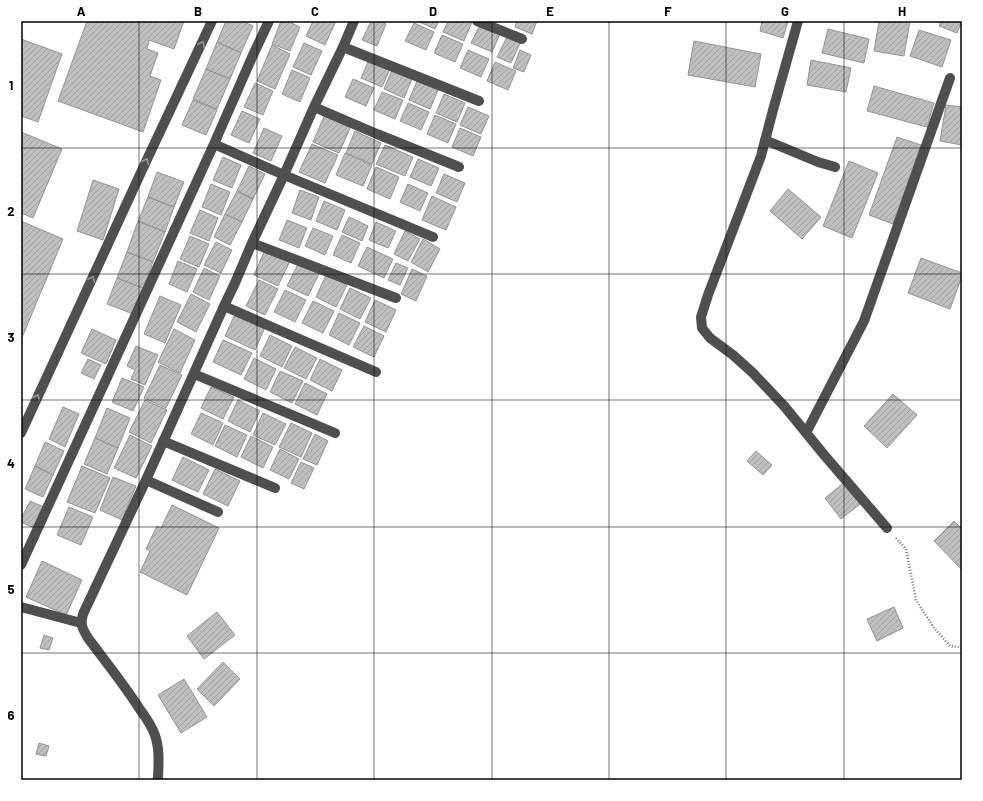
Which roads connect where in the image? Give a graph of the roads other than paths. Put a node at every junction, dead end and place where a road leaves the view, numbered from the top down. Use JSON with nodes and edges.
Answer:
{"nodes":[{"id":1,"x":212,"y":21,"type":"edge"},
{"id":2,"x":269,"y":21,"type":"edge"},
{"id":3,"x":354,"y":21,"type":"edge"},
{"id":4,"x":477,"y":21,"type":"edge"},
{"id":5,"x":798,"y":21,"type":"edge"},
{"id":6,"x":522,"y":39,"type":"dead end"},
{"id":7,"x":343,"y":47,"type":"junction"},
{"id":8,"x":950,"y":78,"type":"dead end"},
{"id":9,"x":479,"y":101,"type":"dead end"},
{"id":10,"x":314,"y":107,"type":"junction"},
{"id":11,"x":765,"y":140,"type":"junction"},
{"id":12,"x":214,"y":144,"type":"junction"},
{"id":13,"x":459,"y":167,"type":"dead end"},
{"id":14,"x":835,"y":167,"type":"dead end"},
{"id":15,"x":284,"y":175,"type":"junction"},
{"id":16,"x":433,"y":237,"type":"dead end"},
{"id":17,"x":252,"y":243,"type":"junction"},
{"id":18,"x":396,"y":298,"type":"dead end"},
{"id":19,"x":224,"y":306,"type":"junction"},
{"id":20,"x":376,"y":372,"type":"dead end"},
{"id":21,"x":194,"y":374,"type":"junction"},
{"id":22,"x":21,"y":433,"type":"edge"},
{"id":23,"x":336,"y":433,"type":"dead end"},
{"id":24,"x":806,"y":433,"type":"junction"},
{"id":25,"x":163,"y":440,"type":"junction"},
{"id":26,"x":146,"y":480,"type":"junction"},
{"id":27,"x":275,"y":488,"type":"dead end"},
{"id":28,"x":218,"y":512,"type":"dead end"},
{"id":29,"x":887,"y":528,"type":"road end"},
{"id":30,"x":21,"y":565,"type":"edge"},
{"id":31,"x":21,"y":607,"type":"edge"},
{"id":32,"x":81,"y":623,"type":"junction"},
{"id":33,"x":158,"y":780,"type":"edge"}],
"edges":[{"from":22,"to":1,"type":"street","one_way":true},
{"from":2,"to":12,"type":"street"},
{"from":3,"to":7,"type":"street"},
{"from":4,"to":6,"type":"street"},
{"from":5,"to":11,"type":"street"},
{"from":7,"to":9,"type":"street"},
{"from":7,"to":10,"type":"street"},
{"from":8,"to":24,"type":"street"},
{"from":10,"to":13,"type":"street"},
{"from":10,"to":15,"type":"street"},
{"from":11,"to":14,"type":"street"},
{"from":11,"to":24,"type":"street"},
{"from":12,"to":15,"type":"street"},
{"from":12,"to":30,"type":"street"},
{"from":15,"to":16,"type":"street"},
{"from":15,"to":17,"type":"street"},
{"from":17,"to":18,"type":"street"},
{"from":17,"to":19,"type":"street"},
{"from":19,"to":20,"type":"street"},
{"from":19,"to":21,"type":"street"},
{"from":21,"to":23,"type":"street"},
{"from":21,"to":25,"type":"street"},
{"from":24,"to":29,"type":"street"},
{"from":25,"to":26,"type":"street"},
{"from":25,"to":27,"type":"street"},
{"from":26,"to":28,"type":"street"},
{"from":26,"to":32,"type":"street"},
{"from":31,"to":32,"type":"street"},
{"from":32,"to":33,"type":"street"}]}
